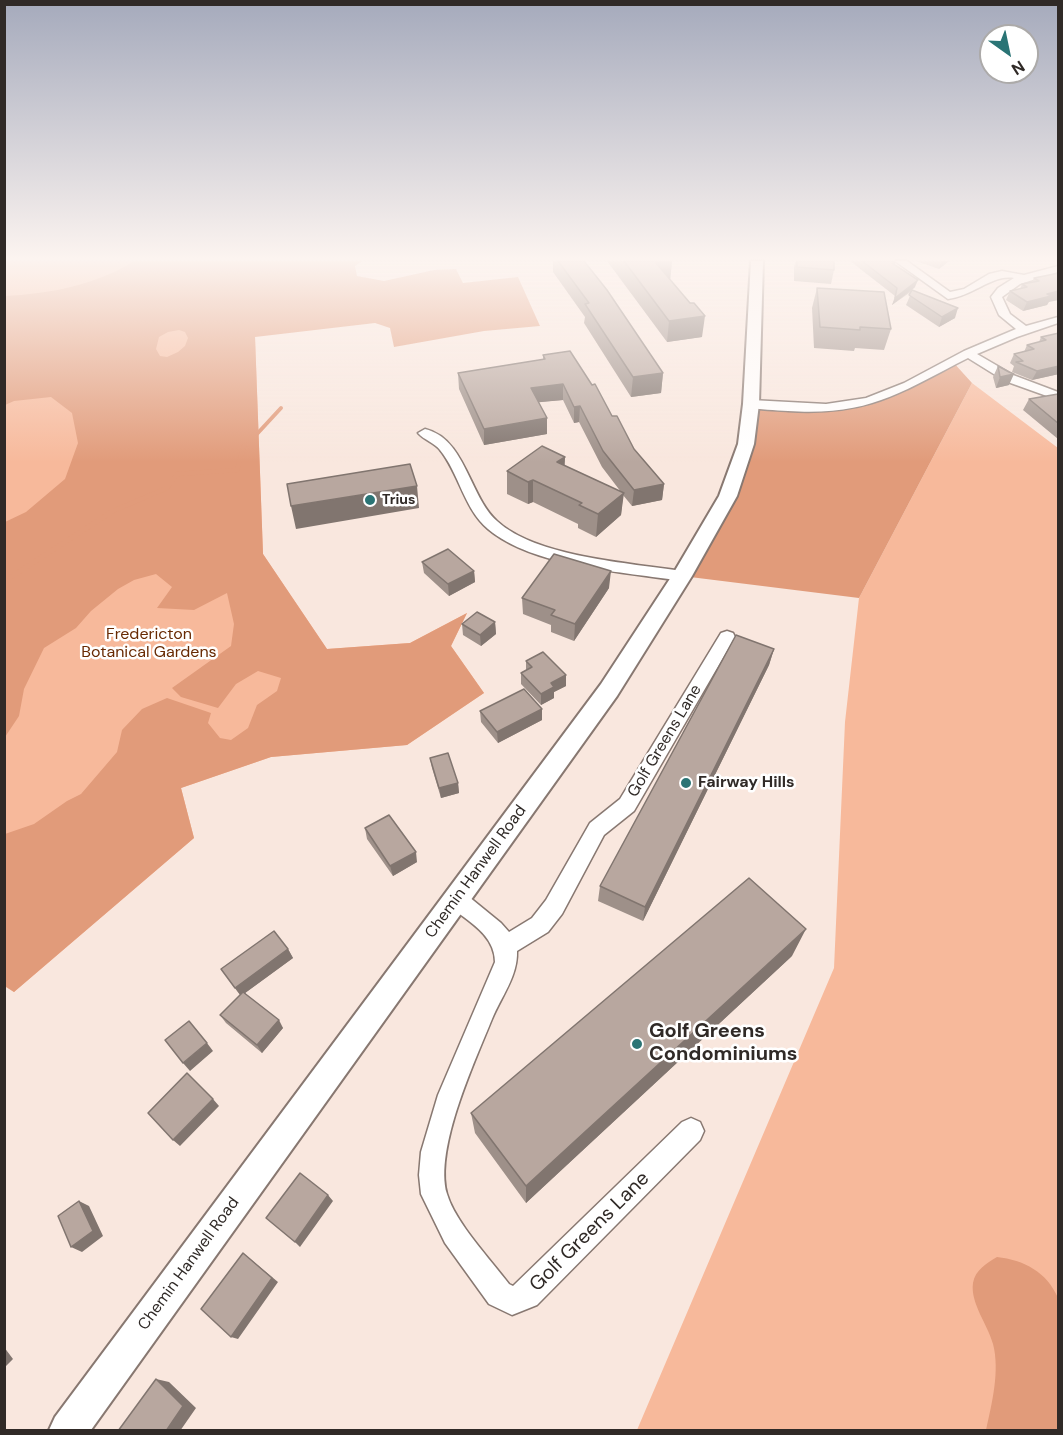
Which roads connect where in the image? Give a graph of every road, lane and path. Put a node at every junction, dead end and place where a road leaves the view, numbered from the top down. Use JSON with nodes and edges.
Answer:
{"nodes":[{"id":1,"x":754,"y":328,"type":"edge"},
{"id":2,"x":1028,"y":328,"type":"edge"},
{"id":3,"x":1024,"y":329,"type":"joint"},
{"id":4,"x":968,"y":353,"type":"junction"},
{"id":5,"x":1059,"y":396,"type":"edge"},
{"id":6,"x":751,"y":404,"type":"junction"},
{"id":7,"x":425,"y":433,"type":"dead end"},
{"id":8,"x":682,"y":576,"type":"junction"},
{"id":9,"x":727,"y":637,"type":"dead end"},
{"id":10,"x":456,"y":899,"type":"junction"},
{"id":11,"x":506,"y":946,"type":"junction"},
{"id":12,"x":691,"y":1131,"type":"dead end"},
{"id":13,"x":68,"y":1431,"type":"edge"}],
"edges":[{"from":1,"to":6,"type":"main road","name":"Chemin Hanwell Road"},
{"from":2,"to":3,"type":"street"},
{"from":3,"to":4,"type":"street"},
{"from":4,"to":5,"type":"street"},
{"from":4,"to":6,"type":"street"},
{"from":6,"to":8,"type":"main road","name":"Chemin Hanwell Road"},
{"from":7,"to":8,"type":"street"},
{"from":8,"to":10,"type":"main road","name":"Chemin Hanwell Road"},
{"from":9,"to":11,"type":"street","name":"Golf Greens Lane"},
{"from":10,"to":11,"type":"street"},
{"from":10,"to":13,"type":"main road","name":"Chemin Hanwell Road"},
{"from":11,"to":12,"type":"street","name":"Golf Greens Lane"}]}
